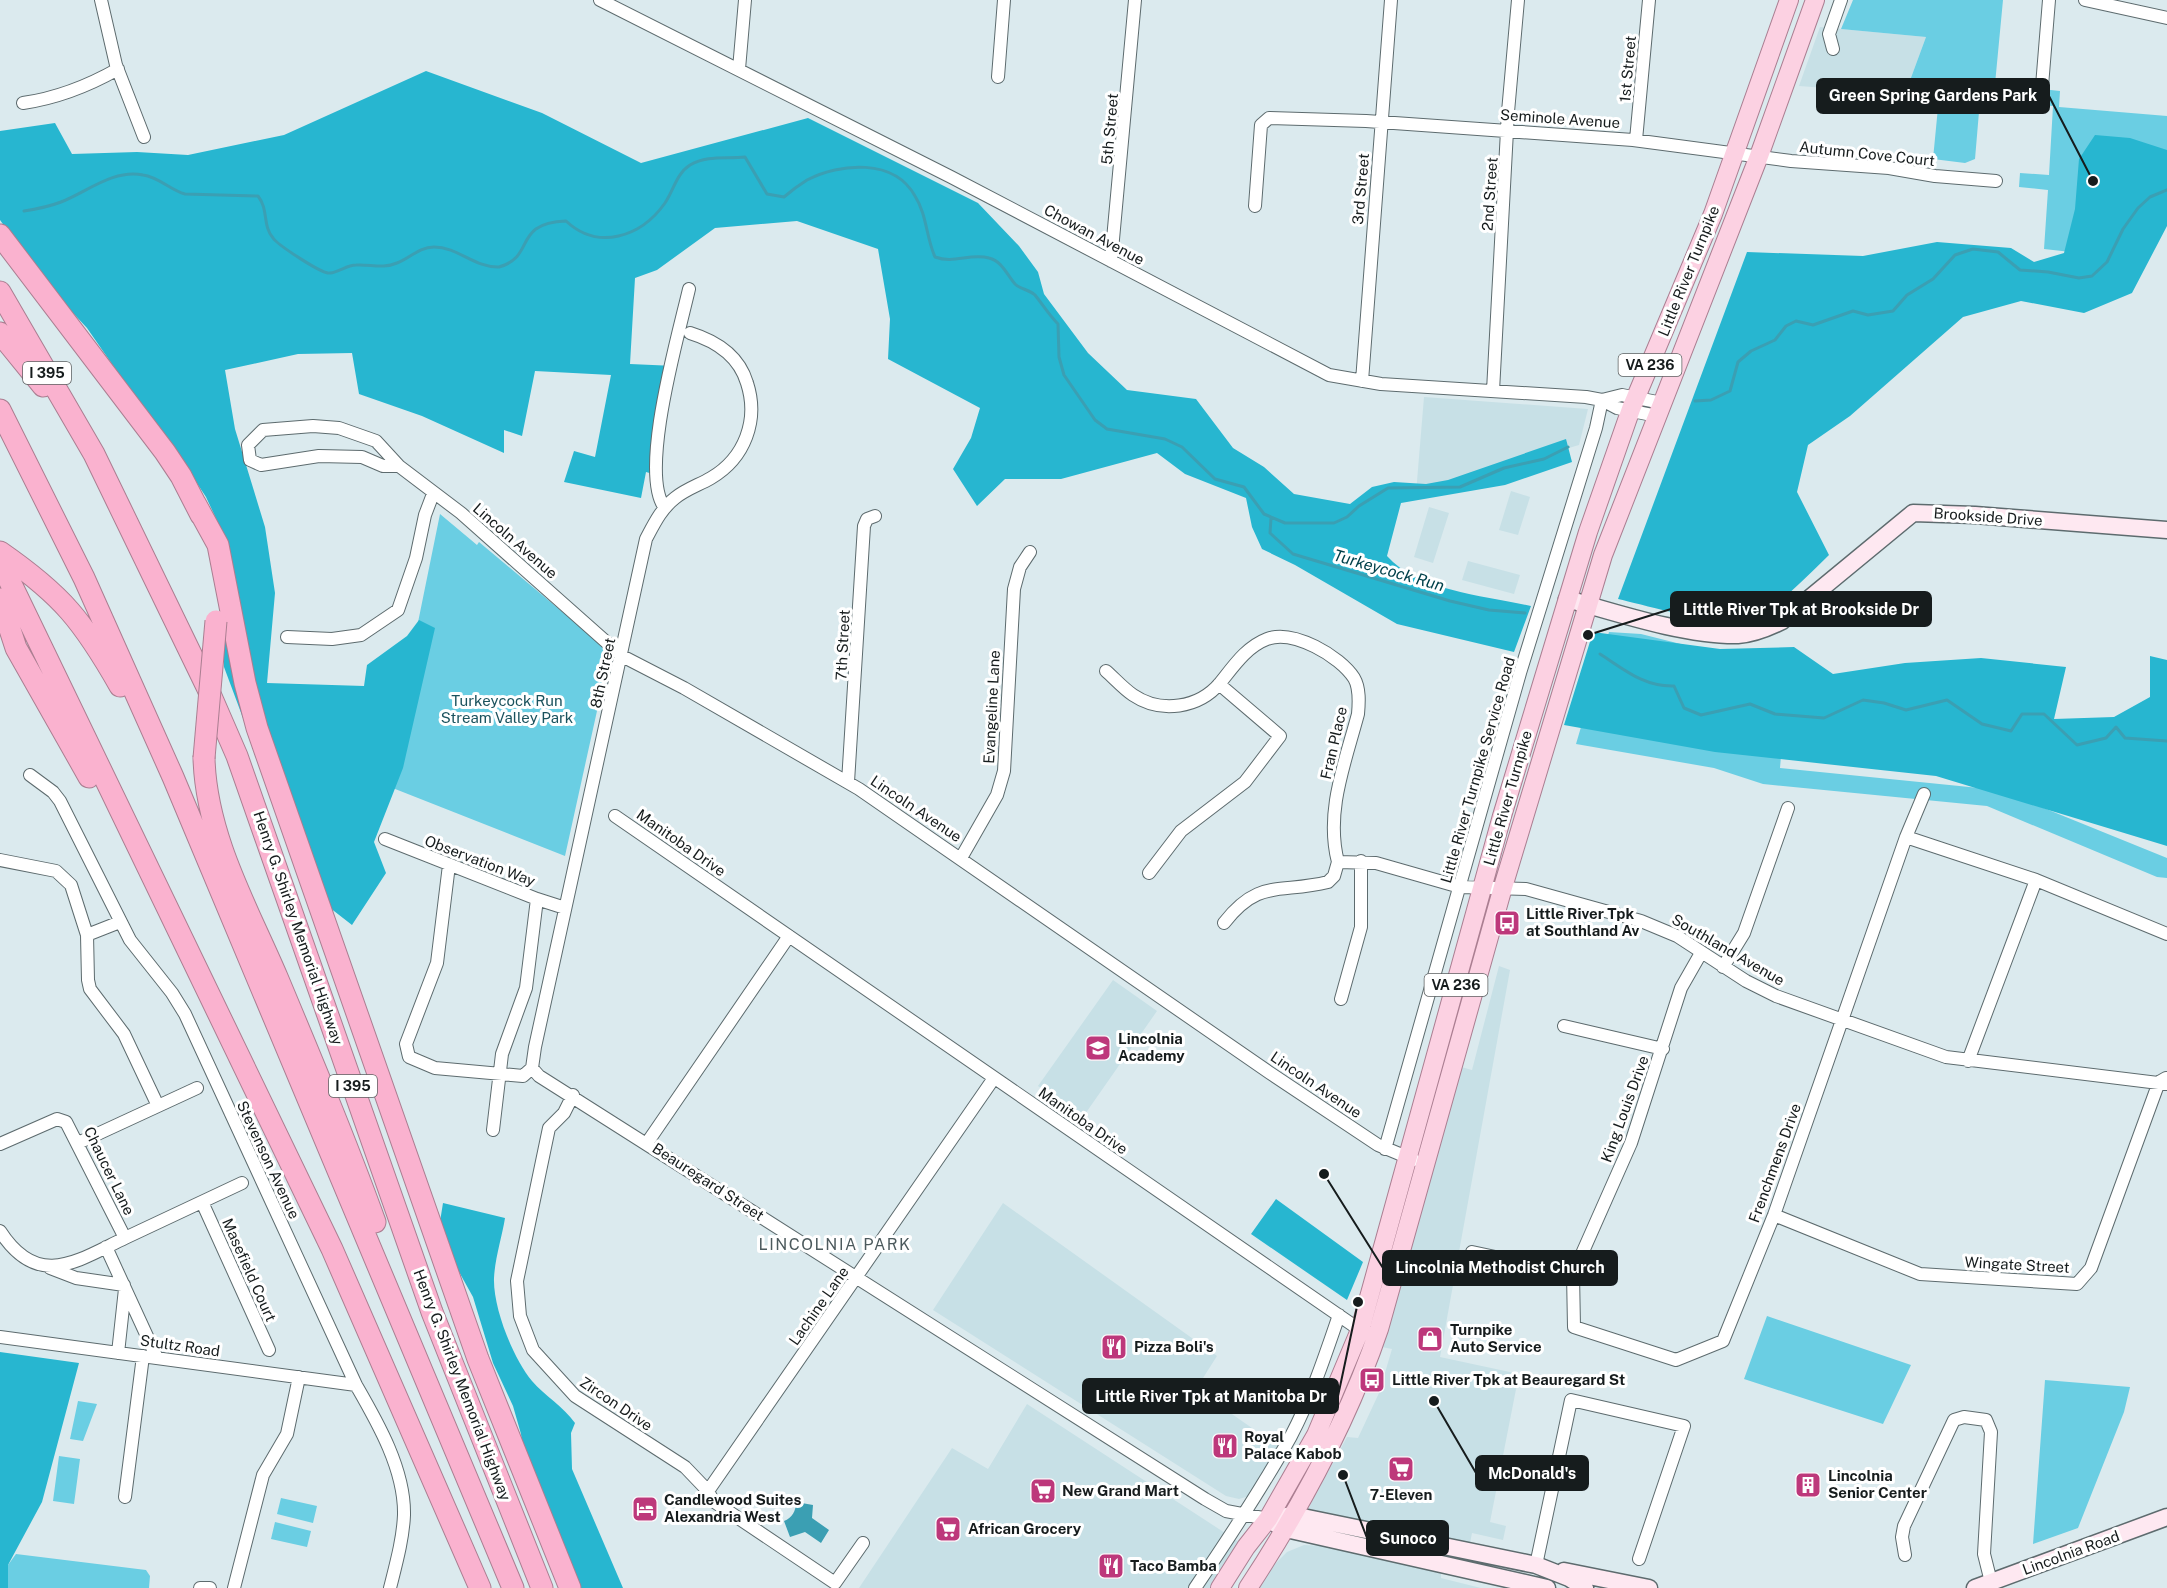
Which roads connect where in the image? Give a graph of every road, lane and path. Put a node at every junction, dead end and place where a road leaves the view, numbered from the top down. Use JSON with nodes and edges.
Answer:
{"nodes":[{"id":1,"x":101,"y":0,"type":"edge"},
{"id":2,"x":600,"y":0,"type":"edge"},
{"id":3,"x":745,"y":0,"type":"edge"},
{"id":4,"x":1004,"y":0,"type":"edge"},
{"id":5,"x":1135,"y":0,"type":"edge"},
{"id":6,"x":1391,"y":0,"type":"edge"},
{"id":7,"x":1518,"y":0,"type":"edge"},
{"id":8,"x":1649,"y":0,"type":"edge"},
{"id":9,"x":1789,"y":0,"type":"edge"},
{"id":10,"x":1815,"y":0,"type":"edge"},
{"id":11,"x":1841,"y":0,"type":"edge"},
{"id":12,"x":2049,"y":0,"type":"edge"},
{"id":13,"x":2085,"y":0,"type":"edge"},
{"id":14,"x":2167,"y":18,"type":"edge"},
{"id":15,"x":1833,"y":49,"type":"dead end"},
{"id":16,"x":118,"y":69,"type":"junction"},
{"id":17,"x":739,"y":69,"type":"junction"},
{"id":18,"x":998,"y":77,"type":"dead end"},
{"id":19,"x":2042,"y":86,"type":"dead end"},
{"id":20,"x":23,"y":103,"type":"dead end"},
{"id":21,"x":1382,"y":123,"type":"junction"},
{"id":22,"x":1508,"y":131,"type":"junction"},
{"id":23,"x":144,"y":138,"type":"dead end"},
{"id":24,"x":1636,"y":140,"type":"junction"},
{"id":25,"x":1735,"y":152,"type":"junction"},
{"id":26,"x":1759,"y":156,"type":"junction"},
{"id":27,"x":1996,"y":181,"type":"dead end"},
{"id":28,"x":1255,"y":206,"type":"dead end"},
{"id":29,"x":0,"y":235,"type":"edge"},
{"id":30,"x":1111,"y":261,"type":"junction"},
{"id":31,"x":689,"y":289,"type":"dead end"},
{"id":32,"x":0,"y":292,"type":"edge"},
{"id":33,"x":0,"y":333,"type":"edge"},
{"id":34,"x":690,"y":333,"type":"dead end"},
{"id":35,"x":1362,"y":381,"type":"junction"},
{"id":36,"x":1493,"y":391,"type":"junction"},
{"id":37,"x":1602,"y":400,"type":"junction"},
{"id":38,"x":1634,"y":404,"type":"junction"},
{"id":39,"x":1659,"y":409,"type":"junction"},
{"id":40,"x":0,"y":410,"type":"edge"},
{"id":41,"x":94,"y":453,"type":"junction"},
{"id":42,"x":399,"y":466,"type":"junction"},
{"id":43,"x":433,"y":494,"type":"junction"},
{"id":44,"x":195,"y":503,"type":"junction"},
{"id":45,"x":664,"y":508,"type":"junction"},
{"id":46,"x":874,"y":516,"type":"dead end"},
{"id":47,"x":2167,"y":530,"type":"edge"},
{"id":48,"x":0,"y":552,"type":"edge"},
{"id":49,"x":1030,"y":552,"type":"dead end"},
{"id":50,"x":0,"y":561,"type":"edge"},
{"id":51,"x":0,"y":599,"type":"edge"},
{"id":52,"x":1567,"y":599,"type":"junction"},
{"id":53,"x":1587,"y":604,"type":"junction"},
{"id":54,"x":287,"y":637,"type":"dead end"},
{"id":55,"x":622,"y":656,"type":"junction"},
{"id":56,"x":1106,"y":671,"type":"dead end"},
{"id":57,"x":1219,"y":684,"type":"junction"},
{"id":58,"x":30,"y":775,"type":"dead end"},
{"id":59,"x":173,"y":777,"type":"junction"},
{"id":60,"x":848,"y":782,"type":"junction"},
{"id":61,"x":1924,"y":794,"type":"dead end"},
{"id":62,"x":1788,"y":808,"type":"dead end"},
{"id":63,"x":615,"y":816,"type":"dead end"},
{"id":64,"x":1906,"y":837,"type":"junction"},
{"id":65,"x":385,"y":839,"type":"dead end"},
{"id":66,"x":961,"y":858,"type":"junction"},
{"id":67,"x":0,"y":860,"type":"edge"},
{"id":68,"x":1360,"y":861,"type":"junction"},
{"id":69,"x":1338,"y":862,"type":"junction"},
{"id":70,"x":449,"y":865,"type":"junction"},
{"id":71,"x":1149,"y":873,"type":"dead end"},
{"id":72,"x":2036,"y":880,"type":"junction"},
{"id":73,"x":1460,"y":887,"type":"junction"},
{"id":74,"x":1503,"y":887,"type":"junction"},
{"id":75,"x":1483,"y":889,"type":"junction"},
{"id":76,"x":537,"y":899,"type":"junction"},
{"id":77,"x":565,"y":908,"type":"junction"},
{"id":78,"x":120,"y":922,"type":"junction"},
{"id":79,"x":1224,"y":923,"type":"dead end"},
{"id":80,"x":2167,"y":934,"type":"edge"},
{"id":81,"x":87,"y":935,"type":"junction"},
{"id":82,"x":789,"y":936,"type":"junction"},
{"id":83,"x":1701,"y":953,"type":"junction"},
{"id":84,"x":1723,"y":967,"type":"junction"},
{"id":85,"x":201,"y":976,"type":"junction"},
{"id":86,"x":1341,"y":999,"type":"dead end"},
{"id":87,"x":1842,"y":1020,"type":"junction"},
{"id":88,"x":1564,"y":1026,"type":"dead end"},
{"id":89,"x":1663,"y":1049,"type":"junction"},
{"id":90,"x":1968,"y":1060,"type":"junction"},
{"id":91,"x":532,"y":1068,"type":"junction"},
{"id":92,"x":498,"y":1072,"type":"junction"},
{"id":93,"x":994,"y":1078,"type":"junction"},
{"id":94,"x":2164,"y":1081,"type":"edge"},
{"id":95,"x":197,"y":1088,"type":"dead end"},
{"id":96,"x":573,"y":1095,"type":"junction"},
{"id":97,"x":158,"y":1106,"type":"junction"},
{"id":98,"x":493,"y":1130,"type":"dead end"},
{"id":99,"x":78,"y":1143,"type":"junction"},
{"id":100,"x":647,"y":1143,"type":"junction"},
{"id":101,"x":0,"y":1144,"type":"edge"},
{"id":102,"x":1385,"y":1149,"type":"junction"},
{"id":103,"x":1406,"y":1158,"type":"junction"},
{"id":104,"x":1426,"y":1164,"type":"junction"},
{"id":105,"x":242,"y":1184,"type":"dead end"},
{"id":106,"x":202,"y":1202,"type":"junction"},
{"id":107,"x":1774,"y":1215,"type":"junction"},
{"id":108,"x":0,"y":1231,"type":"edge"},
{"id":109,"x":125,"y":1238,"type":"junction"},
{"id":110,"x":106,"y":1247,"type":"junction"},
{"id":111,"x":1473,"y":1252,"type":"dead end"},
{"id":112,"x":46,"y":1266,"type":"junction"},
{"id":113,"x":1573,"y":1274,"type":"junction"},
{"id":114,"x":857,"y":1279,"type":"junction"},
{"id":115,"x":124,"y":1286,"type":"junction"},
{"id":116,"x":1339,"y":1316,"type":"junction"},
{"id":117,"x":406,"y":1329,"type":"junction"},
{"id":118,"x":1360,"y":1330,"type":"junction"},
{"id":119,"x":0,"y":1337,"type":"edge"},
{"id":120,"x":268,"y":1350,"type":"dead end"},
{"id":121,"x":118,"y":1353,"type":"junction"},
{"id":122,"x":143,"y":1356,"type":"junction"},
{"id":123,"x":157,"y":1358,"type":"junction"},
{"id":124,"x":299,"y":1377,"type":"junction"},
{"id":125,"x":356,"y":1385,"type":"junction"},
{"id":126,"x":708,"y":1491,"type":"junction"},
{"id":127,"x":125,"y":1497,"type":"dead end"},
{"id":128,"x":1244,"y":1515,"type":"junction"},
{"id":129,"x":2167,"y":1517,"type":"edge"},
{"id":130,"x":1268,"y":1519,"type":"junction"},
{"id":131,"x":1289,"y":1522,"type":"junction"},
{"id":132,"x":863,"y":1543,"type":"dead end"},
{"id":133,"x":1905,"y":1555,"type":"dead end"},
{"id":134,"x":1639,"y":1559,"type":"dead end"},
{"id":135,"x":1536,"y":1565,"type":"junction"},
{"id":136,"x":1983,"y":1585,"type":"edge"},
{"id":137,"x":200,"y":1588,"type":"edge"},
{"id":138,"x":210,"y":1588,"type":"edge"},
{"id":139,"x":234,"y":1588,"type":"edge"},
{"id":140,"x":390,"y":1588,"type":"edge"},
{"id":141,"x":480,"y":1588,"type":"edge"},
{"id":142,"x":513,"y":1588,"type":"edge"},
{"id":143,"x":542,"y":1588,"type":"edge"},
{"id":144,"x":570,"y":1588,"type":"edge"},
{"id":145,"x":1195,"y":1588,"type":"edge"},
{"id":146,"x":1220,"y":1588,"type":"edge"},
{"id":147,"x":1248,"y":1588,"type":"edge"},
{"id":148,"x":1547,"y":1588,"type":"edge"},
{"id":149,"x":1586,"y":1588,"type":"edge"},
{"id":150,"x":1649,"y":1588,"type":"edge"}],
"edges":[{"from":1,"to":16,"type":"street"},
{"from":2,"to":17,"type":"street","name":"Chowan Avenue"},
{"from":3,"to":17,"type":"street"},
{"from":4,"to":18,"type":"street"},
{"from":5,"to":30,"type":"street","name":"5th Street"},
{"from":6,"to":21,"type":"street","name":"3rd Street"},
{"from":7,"to":22,"type":"street","name":"2nd Street"},
{"from":8,"to":24,"type":"street","name":"1st Street"},
{"from":9,"to":25,"type":"main road","name":"Little River Turnpike","number":"VA 236"},
{"from":10,"to":26,"type":"main road","name":"Little River Turnpike","number":"VA 236"},
{"from":11,"to":15,"type":"street"},
{"from":12,"to":19,"type":"street"},
{"from":13,"to":14,"type":"street"},
{"from":16,"to":20,"type":"street"},
{"from":16,"to":23,"type":"street"},
{"from":17,"to":30,"type":"street","name":"Chowan Avenue"},
{"from":21,"to":22,"type":"street","name":"Seminole Avenue"},
{"from":21,"to":28,"type":"street","name":"Seminole Avenue"},
{"from":21,"to":35,"type":"street","name":"3rd Street"},
{"from":22,"to":24,"type":"street","name":"Seminole Avenue"},
{"from":22,"to":36,"type":"street","name":"2nd Street"},
{"from":24,"to":25,"type":"street","name":"Seminole Avenue"},
{"from":25,"to":26,"type":"street","name":"Autumn Cove Court"},
{"from":25,"to":38,"type":"main road","name":"Little River Turnpike","number":"VA 236"},
{"from":26,"to":27,"type":"street","name":"Autumn Cove Court"},
{"from":26,"to":39,"type":"main road","name":"Little River Turnpike","number":"VA 236"},
{"from":29,"to":44,"type":"highway"},
{"from":30,"to":35,"type":"street","name":"Chowan Avenue"},
{"from":31,"to":45,"type":"street"},
{"from":32,"to":41,"type":"highway","name":"Henry G. Shirley Memorial Highway","number":"I 395"},
{"from":33,"to":41,"type":"highway"},
{"from":34,"to":45,"type":"street"},
{"from":35,"to":36,"type":"street","name":"Chowan Avenue"},
{"from":36,"to":37,"type":"street","name":"Chowan Avenue"},
{"from":37,"to":38,"type":"street","name":"Chowan Avenue"},
{"from":37,"to":73,"type":"street","name":"Little River Turnpike Service Road"},
{"from":38,"to":39,"type":"street","name":"Chowan Avenue"},
{"from":38,"to":52,"type":"main road","name":"Little River Turnpike","number":"VA 236"},
{"from":39,"to":53,"type":"main road","name":"Little River Turnpike","number":"VA 236"},
{"from":40,"to":59,"type":"highway"},
{"from":41,"to":143,"type":"highway","name":"Henry G. Shirley Memorial Highway","number":"I 395"},
{"from":42,"to":42,"type":"street","name":"Lincoln Avenue"},
{"from":42,"to":43,"type":"street","name":"Lincoln Avenue"},
{"from":43,"to":54,"type":"street"},
{"from":43,"to":55,"type":"street","name":"Lincoln Avenue"},
{"from":44,"to":117,"type":"highway","bridge":true},
{"from":44,"to":144,"type":"highway"},
{"from":45,"to":55,"type":"street","name":"8th Street"},
{"from":46,"to":60,"type":"street","name":"7th Street"},
{"from":47,"to":53,"type":"main road","name":"Brookside Drive"},
{"from":48,"to":59,"type":"highway"},
{"from":49,"to":66,"type":"street","name":"Evangeline Lane"},
{"from":50,"to":85,"type":"highway"},
{"from":51,"to":85,"type":"highway"},
{"from":52,"to":53,"type":"main road","name":"Brookside Drive"},
{"from":52,"to":75,"type":"main road","name":"Little River Turnpike","number":"VA 236"},
{"from":53,"to":74,"type":"main road","name":"Little River Turnpike","number":"VA 236"},
{"from":55,"to":60,"type":"street","name":"Lincoln Avenue"},
{"from":55,"to":77,"type":"street","name":"8th Street"},
{"from":56,"to":57,"type":"street","name":"Fran Place"},
{"from":57,"to":69,"type":"street","name":"Fran Place"},
{"from":57,"to":71,"type":"street"},
{"from":58,"to":78,"type":"street","name":"Stevenson Avenue"},
{"from":59,"to":117,"type":"highway"},
{"from":60,"to":66,"type":"street","name":"Lincoln Avenue"},
{"from":61,"to":64,"type":"street","name":"Frenchmens Drive"},
{"from":62,"to":84,"type":"street"},
{"from":63,"to":82,"type":"street","name":"Manitoba Drive"},
{"from":64,"to":72,"type":"street"},
{"from":64,"to":87,"type":"street","name":"Frenchmens Drive"},
{"from":65,"to":70,"type":"street","name":"Observation Way"},
{"from":66,"to":102,"type":"street","name":"Lincoln Avenue"},
{"from":67,"to":81,"type":"street"},
{"from":68,"to":69,"type":"street","name":"Southland Avenue"},
{"from":68,"to":73,"type":"street","name":"Southland Avenue"},
{"from":68,"to":86,"type":"street"},
{"from":69,"to":79,"type":"street"},
{"from":70,"to":76,"type":"street","name":"Observation Way"},
{"from":70,"to":92,"type":"street"},
{"from":72,"to":80,"type":"street"},
{"from":72,"to":90,"type":"street"},
{"from":73,"to":75,"type":"street","name":"Southland Avenue"},
{"from":73,"to":102,"type":"street","name":"Little River Turnpike Service Road"},
{"from":74,"to":75,"type":"street","name":"Southland Avenue"},
{"from":74,"to":83,"type":"street","name":"Southland Avenue"},
{"from":74,"to":104,"type":"main road","name":"Little River Turnpike","number":"VA 236"},
{"from":75,"to":103,"type":"main road","name":"Little River Turnpike","number":"VA 236"},
{"from":76,"to":77,"type":"street","name":"Observation Way"},
{"from":76,"to":92,"type":"street"},
{"from":77,"to":91,"type":"street","name":"8th Street"},
{"from":78,"to":81,"type":"street"},
{"from":78,"to":125,"type":"street","name":"Stevenson Avenue"},
{"from":81,"to":97,"type":"street"},
{"from":82,"to":93,"type":"street","name":"Manitoba Drive"},
{"from":82,"to":100,"type":"street"},
{"from":83,"to":84,"type":"street","name":"Southland Avenue"},
{"from":83,"to":89,"type":"street","name":"King Louis Drive"},
{"from":84,"to":87,"type":"street","name":"Southland Avenue"},
{"from":85,"to":141,"type":"highway"},
{"from":87,"to":90,"type":"street","name":"Southland Avenue"},
{"from":87,"to":107,"type":"street","name":"Frenchmens Drive"},
{"from":88,"to":89,"type":"street"},
{"from":89,"to":113,"type":"street","name":"King Louis Drive"},
{"from":90,"to":94,"type":"street","name":"Southland Avenue"},
{"from":91,"to":92,"type":"street"},
{"from":91,"to":96,"type":"street","name":"Beauregard Street"},
{"from":92,"to":98,"type":"street"},
{"from":93,"to":114,"type":"street","name":"Lachine Lane"},
{"from":93,"to":116,"type":"street","name":"Manitoba Drive"},
{"from":94,"to":107,"type":"street","name":"Wingate Street"},
{"from":95,"to":97,"type":"street"},
{"from":96,"to":100,"type":"street","name":"Beauregard Street"},
{"from":96,"to":126,"type":"street","name":"Zircon Drive"},
{"from":97,"to":99,"type":"street"},
{"from":99,"to":101,"type":"street","name":"Chaucer Lane"},
{"from":99,"to":109,"type":"street","name":"Chaucer Lane"},
{"from":100,"to":114,"type":"street","name":"Beauregard Street"},
{"from":102,"to":103,"type":"street","name":"Lincoln Avenue"},
{"from":103,"to":104,"type":"street","name":"Lincoln Avenue"},
{"from":103,"to":118,"type":"main road","name":"Little River Turnpike","number":"VA 236"},
{"from":104,"to":131,"type":"main road","name":"Little River Turnpike","number":"VA 236"},
{"from":105,"to":106,"type":"street"},
{"from":106,"to":109,"type":"street"},
{"from":106,"to":120,"type":"street","name":"Masefield Court"},
{"from":107,"to":113,"type":"street","name":"Frenchmens Drive"},
{"from":108,"to":112,"type":"street"},
{"from":109,"to":110,"type":"street","name":"Chaucer Lane"},
{"from":110,"to":112,"type":"street","name":"Chaucer Lane"},
{"from":110,"to":115,"type":"street"},
{"from":111,"to":113,"type":"street"},
{"from":112,"to":115,"type":"street"},
{"from":114,"to":126,"type":"street","name":"Lachine Lane"},
{"from":114,"to":128,"type":"street","name":"Beauregard Street"},
{"from":115,"to":121,"type":"street"},
{"from":115,"to":123,"type":"street"},
{"from":116,"to":118,"type":"street","name":"Manitoba Drive"},
{"from":116,"to":128,"type":"street"},
{"from":117,"to":142,"type":"highway"},
{"from":118,"to":130,"type":"main road","name":"Little River Turnpike","number":"VA 236"},
{"from":119,"to":121,"type":"street","name":"Stultz Road"},
{"from":121,"to":122,"type":"street","name":"Stultz Road"},
{"from":122,"to":123,"type":"street","name":"Stultz Road"},
{"from":122,"to":127,"type":"street"},
{"from":123,"to":124,"type":"street","name":"Stultz Road"},
{"from":124,"to":125,"type":"street","name":"Stultz Road"},
{"from":124,"to":139,"type":"street"},
{"from":125,"to":140,"type":"street","name":"Stevenson Avenue"},
{"from":126,"to":132,"type":"street","name":"Zircon Drive"},
{"from":128,"to":130,"type":"street","name":"Beauregard Street"},
{"from":128,"to":145,"type":"street"},
{"from":129,"to":136,"type":"main road","name":"Lincolnia Road"},
{"from":130,"to":131,"type":"main road","name":"Beauregard Street"},
{"from":130,"to":146,"type":"main road","name":"Little River Turnpike","number":"VA 236"},
{"from":131,"to":135,"type":"main road"},
{"from":131,"to":147,"type":"main road","name":"Little River Turnpike","number":"VA 236"},
{"from":131,"to":148,"type":"main road"},
{"from":133,"to":136,"type":"street"},
{"from":134,"to":135,"type":"street"},
{"from":135,"to":149,"type":"main road"},
{"from":135,"to":150,"type":"main road"},
{"from":137,"to":138,"type":"street"}]}
